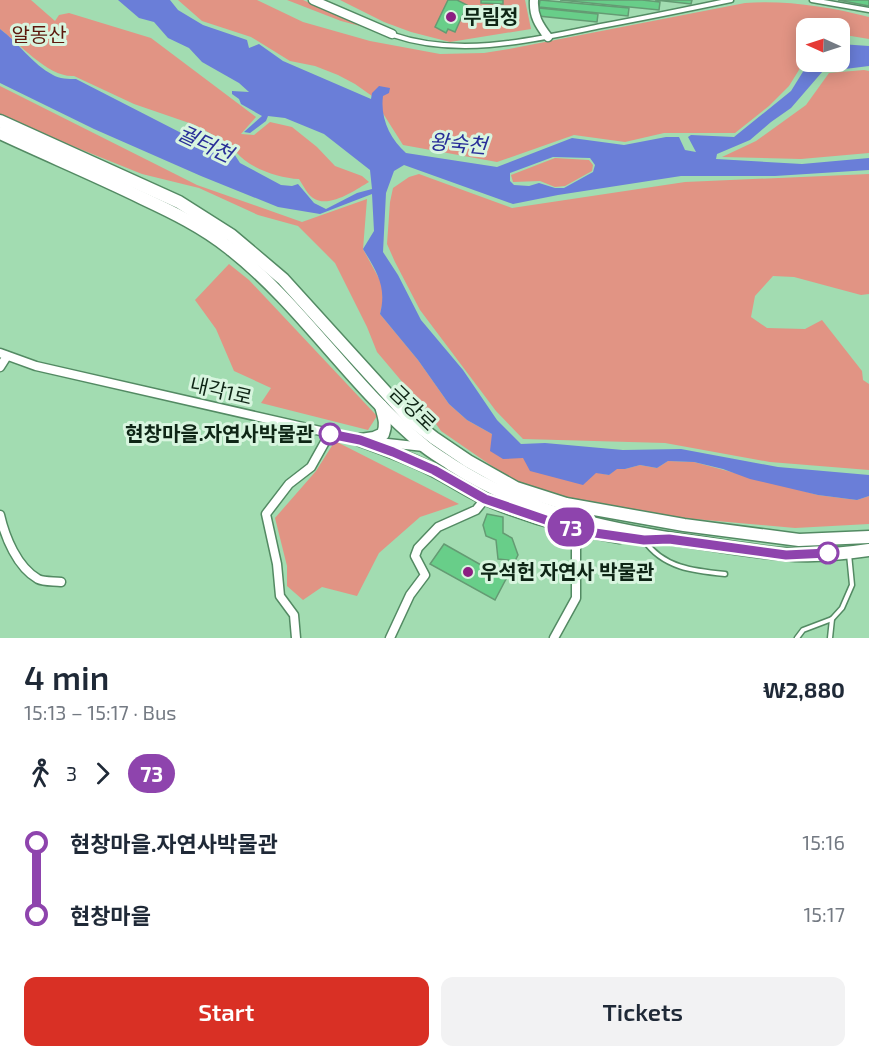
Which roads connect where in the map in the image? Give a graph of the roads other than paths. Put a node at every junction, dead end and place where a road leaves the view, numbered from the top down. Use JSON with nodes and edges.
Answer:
{"nodes":[{"id":1,"x":313,"y":0,"type":"edge"},
{"id":2,"x":534,"y":0,"type":"edge"},
{"id":3,"x":731,"y":0,"type":"edge"},
{"id":4,"x":812,"y":0,"type":"edge"},
{"id":5,"x":869,"y":10,"type":"edge"},
{"id":6,"x":392,"y":34,"type":"joint"},
{"id":7,"x":548,"y":37,"type":"junction"},
{"id":8,"x":0,"y":121,"type":"edge"},
{"id":9,"x":0,"y":133,"type":"edge"},
{"id":10,"x":3,"y":355,"type":"edge"},
{"id":11,"x":0,"y":367,"type":"edge"},
{"id":12,"x":380,"y":404,"type":"junction"},
{"id":13,"x":330,"y":434,"type":"junction"},
{"id":14,"x":360,"y":440,"type":"junction"},
{"id":15,"x":429,"y":443,"type":"junction"},
{"id":16,"x":485,"y":499,"type":"junction"},
{"id":17,"x":0,"y":515,"type":"edge"},
{"id":18,"x":580,"y":529,"type":"junction"},
{"id":19,"x":869,"y":537,"type":"edge"},
{"id":20,"x":669,"y":539,"type":"junction"},
{"id":21,"x":644,"y":540,"type":"junction"},
{"id":22,"x":869,"y":550,"type":"edge"},
{"id":23,"x":849,"y":553,"type":"junction"},
{"id":24,"x":725,"y":574,"type":"dead end"},
{"id":25,"x":61,"y":582,"type":"dead end"},
{"id":26,"x":832,"y":619,"type":"junction"},
{"id":27,"x":296,"y":638,"type":"edge"},
{"id":28,"x":390,"y":638,"type":"edge"},
{"id":29,"x":554,"y":638,"type":"edge"},
{"id":30,"x":797,"y":638,"type":"edge"},
{"id":31,"x":830,"y":638,"type":"edge"}],
"edges":[{"from":1,"to":6,"type":"street"},
{"from":2,"to":7,"type":"street"},
{"from":3,"to":7,"type":"lane"},
{"from":4,"to":5,"type":"lane"},
{"from":6,"to":7,"type":"lane"},
{"from":8,"to":15,"type":"main road","name":"금강로"},
{"from":9,"to":12,"type":"main road","name":"금강로"},
{"from":10,"to":11,"type":"street"},
{"from":10,"to":13,"type":"street","name":"내각1로"},
{"from":12,"to":14,"type":"main road"},
{"from":12,"to":15,"type":"main road","name":"금강로"},
{"from":13,"to":14,"type":"street","name":"내각1로"},
{"from":13,"to":27,"type":"street"},
{"from":14,"to":15,"type":"street","name":"내각1로"},
{"from":14,"to":16,"type":"main road"},
{"from":15,"to":19,"type":"main road","name":"금강로"},
{"from":15,"to":20,"type":"main road","name":"금강로"},
{"from":16,"to":18,"type":"main road"},
{"from":16,"to":28,"type":"street"},
{"from":17,"to":25,"type":"street"},
{"from":18,"to":21,"type":"main road"},
{"from":18,"to":29,"type":"street"},
{"from":20,"to":21,"type":"main road"},
{"from":20,"to":23,"type":"main road","name":"금강로"},
{"from":21,"to":24,"type":"lane"},
{"from":22,"to":23,"type":"main road","name":"금강로"},
{"from":23,"to":26,"type":"lane"},
{"from":26,"to":30,"type":"lane"},
{"from":26,"to":31,"type":"lane"}]}
